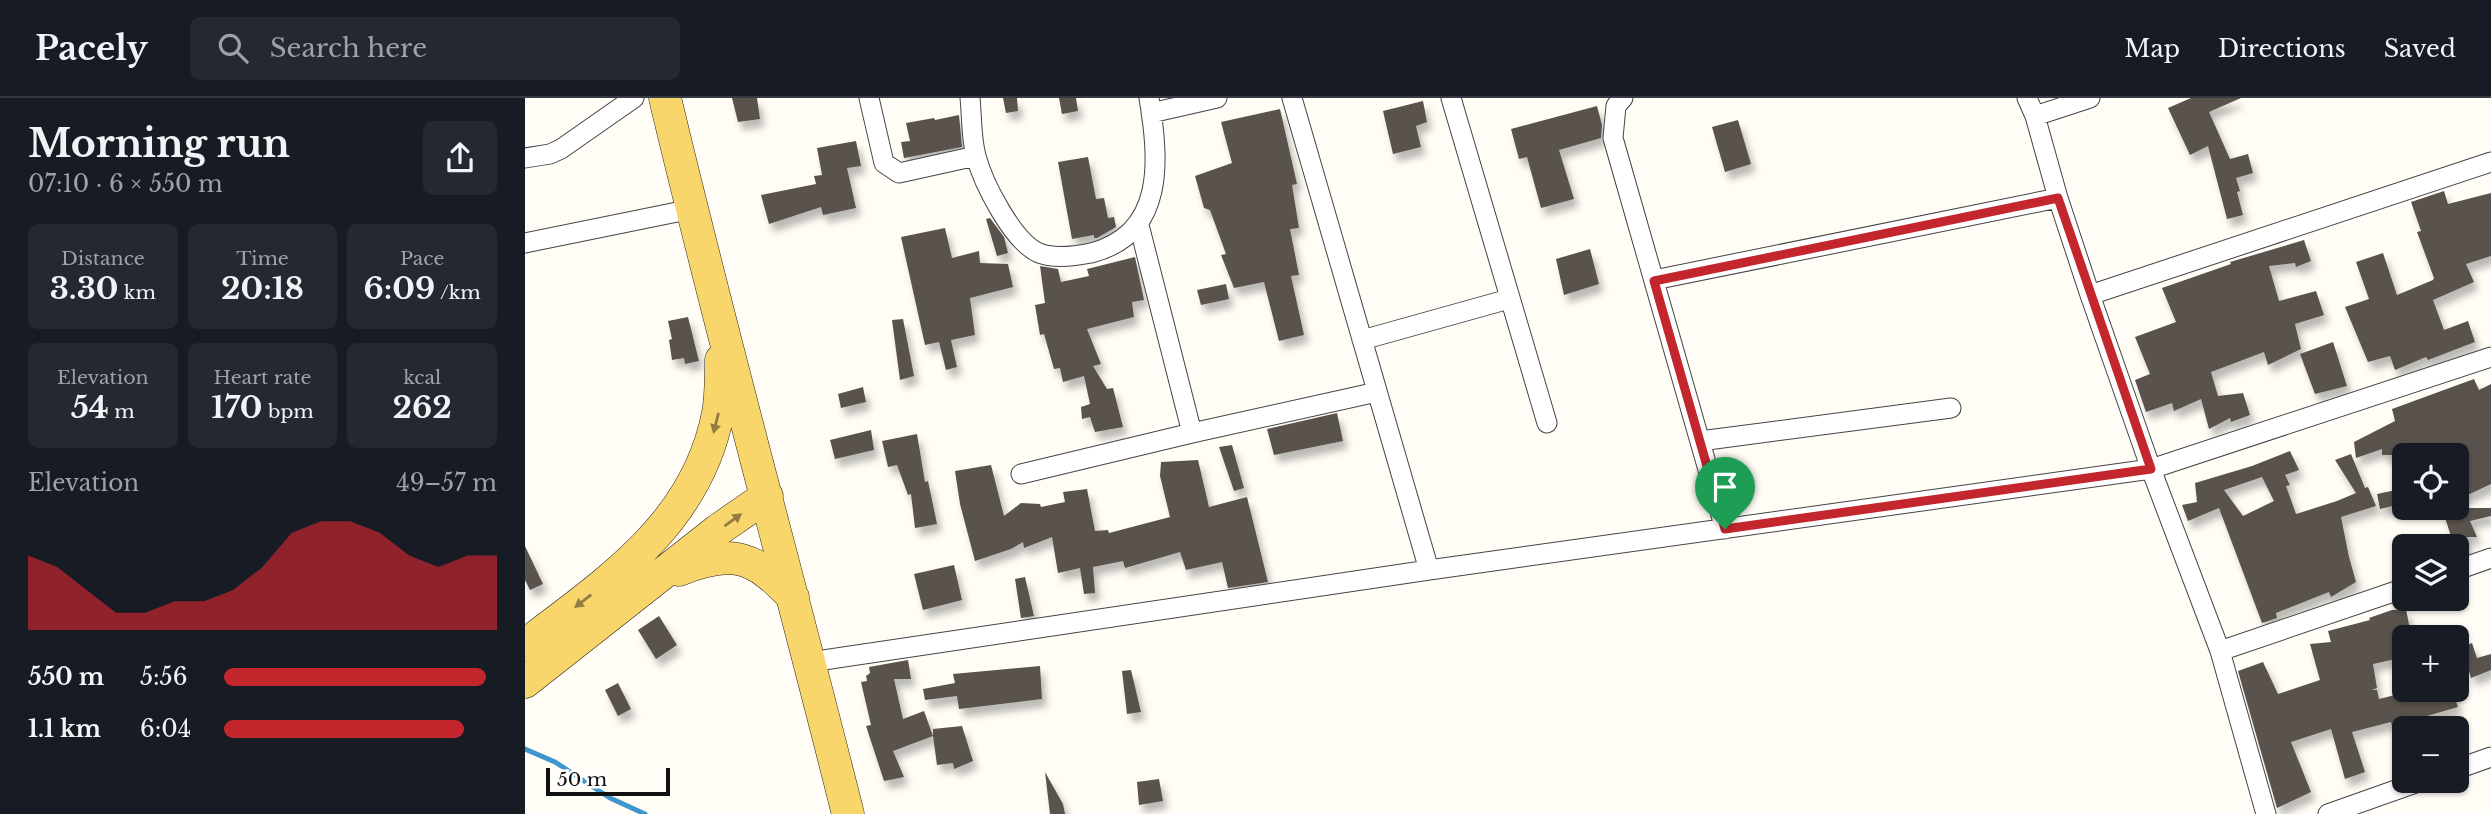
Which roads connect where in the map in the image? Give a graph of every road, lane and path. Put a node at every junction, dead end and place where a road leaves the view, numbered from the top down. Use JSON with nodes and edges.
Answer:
{"nodes":[{"id":1,"x":634,"y":98,"type":"edge"},
{"id":2,"x":665,"y":98,"type":"edge"},
{"id":3,"x":869,"y":98,"type":"edge"},
{"id":4,"x":970,"y":98,"type":"edge"},
{"id":5,"x":1217,"y":98,"type":"edge"},
{"id":6,"x":1292,"y":98,"type":"edge"},
{"id":7,"x":1451,"y":98,"type":"edge"},
{"id":8,"x":1623,"y":98,"type":"edge"},
{"id":9,"x":2027,"y":98,"type":"edge"},
{"id":10,"x":2090,"y":98,"type":"edge"},
{"id":11,"x":1150,"y":105,"type":"edge"},
{"id":12,"x":2035,"y":117,"type":"junction"},
{"id":13,"x":976,"y":156,"type":"junction"},
{"id":14,"x":525,"y":158,"type":"edge"},
{"id":15,"x":2491,"y":162,"type":"edge"},
{"id":16,"x":2058,"y":198,"type":"junction"},
{"id":17,"x":692,"y":209,"type":"junction"},
{"id":18,"x":1139,"y":225,"type":"junction"},
{"id":19,"x":525,"y":243,"type":"edge"},
{"id":20,"x":1654,"y":281,"type":"junction"},
{"id":21,"x":2090,"y":295,"type":"junction"},
{"id":22,"x":1509,"y":299,"type":"junction"},
{"id":23,"x":722,"y":330,"type":"junction"},
{"id":24,"x":1362,"y":340,"type":"junction"},
{"id":25,"x":2491,"y":357,"type":"edge"},
{"id":26,"x":1377,"y":392,"type":"junction"},
{"id":27,"x":1951,"y":408,"type":"dead end"},
{"id":28,"x":1547,"y":423,"type":"dead end"},
{"id":29,"x":1192,"y":433,"type":"junction"},
{"id":30,"x":1699,"y":441,"type":"junction"},
{"id":31,"x":2151,"y":469,"type":"junction"},
{"id":32,"x":1021,"y":474,"type":"dead end"},
{"id":33,"x":767,"y":496,"type":"junction"},
{"id":34,"x":1725,"y":529,"type":"junction"},
{"id":35,"x":2491,"y":558,"type":"edge"},
{"id":36,"x":2469,"y":566,"type":"edge"},
{"id":37,"x":1429,"y":570,"type":"junction"},
{"id":38,"x":658,"y":579,"type":"junction"},
{"id":39,"x":2392,"y":592,"type":"edge"},
{"id":40,"x":793,"y":597,"type":"junction"},
{"id":41,"x":525,"y":645,"type":"edge"},
{"id":42,"x":2220,"y":651,"type":"junction"},
{"id":43,"x":810,"y":662,"type":"junction"},
{"id":44,"x":525,"y":682,"type":"edge"},
{"id":45,"x":2491,"y":757,"type":"edge"},
{"id":46,"x":2469,"y":765,"type":"edge"},
{"id":47,"x":2392,"y":791,"type":"edge"},
{"id":48,"x":848,"y":814,"type":"edge"},
{"id":49,"x":2266,"y":814,"type":"edge"},
{"id":50,"x":2328,"y":814,"type":"edge"}],
"edges":[{"from":1,"to":14,"type":"street"},
{"from":2,"to":17,"type":"main road"},
{"from":3,"to":13,"type":"street"},
{"from":4,"to":13,"type":"street"},
{"from":5,"to":11,"type":"street"},
{"from":6,"to":24,"type":"street"},
{"from":7,"to":22,"type":"street"},
{"from":8,"to":20,"type":"street"},
{"from":9,"to":12,"type":"street"},
{"from":10,"to":12,"type":"street"},
{"from":11,"to":18,"type":"street"},
{"from":12,"to":16,"type":"street"},
{"from":13,"to":18,"type":"street"},
{"from":15,"to":21,"type":"street"},
{"from":16,"to":20,"type":"street"},
{"from":16,"to":21,"type":"street"},
{"from":17,"to":19,"type":"street"},
{"from":17,"to":23,"type":"main road"},
{"from":18,"to":29,"type":"street"},
{"from":20,"to":30,"type":"street"},
{"from":21,"to":31,"type":"street"},
{"from":22,"to":24,"type":"street"},
{"from":22,"to":28,"type":"street"},
{"from":23,"to":33,"type":"main road"},
{"from":23,"to":41,"type":"main road","one_way":true},
{"from":24,"to":26,"type":"street"},
{"from":25,"to":31,"type":"street"},
{"from":26,"to":29,"type":"street"},
{"from":26,"to":37,"type":"street"},
{"from":27,"to":30,"type":"street"},
{"from":29,"to":32,"type":"street"},
{"from":30,"to":34,"type":"street"},
{"from":31,"to":34,"type":"street"},
{"from":31,"to":42,"type":"street"},
{"from":38,"to":33,"type":"main road","one_way":true},
{"from":33,"to":40,"type":"main road"},
{"from":34,"to":37,"type":"street"},
{"from":35,"to":36,"type":"street"},
{"from":37,"to":43,"type":"street"},
{"from":38,"to":40,"type":"main road"},
{"from":38,"to":44,"type":"main road"},
{"from":39,"to":42,"type":"street"},
{"from":40,"to":43,"type":"main road"},
{"from":42,"to":49,"type":"street"},
{"from":43,"to":48,"type":"main road"},
{"from":45,"to":46,"type":"street"},
{"from":47,"to":50,"type":"street"}]}
